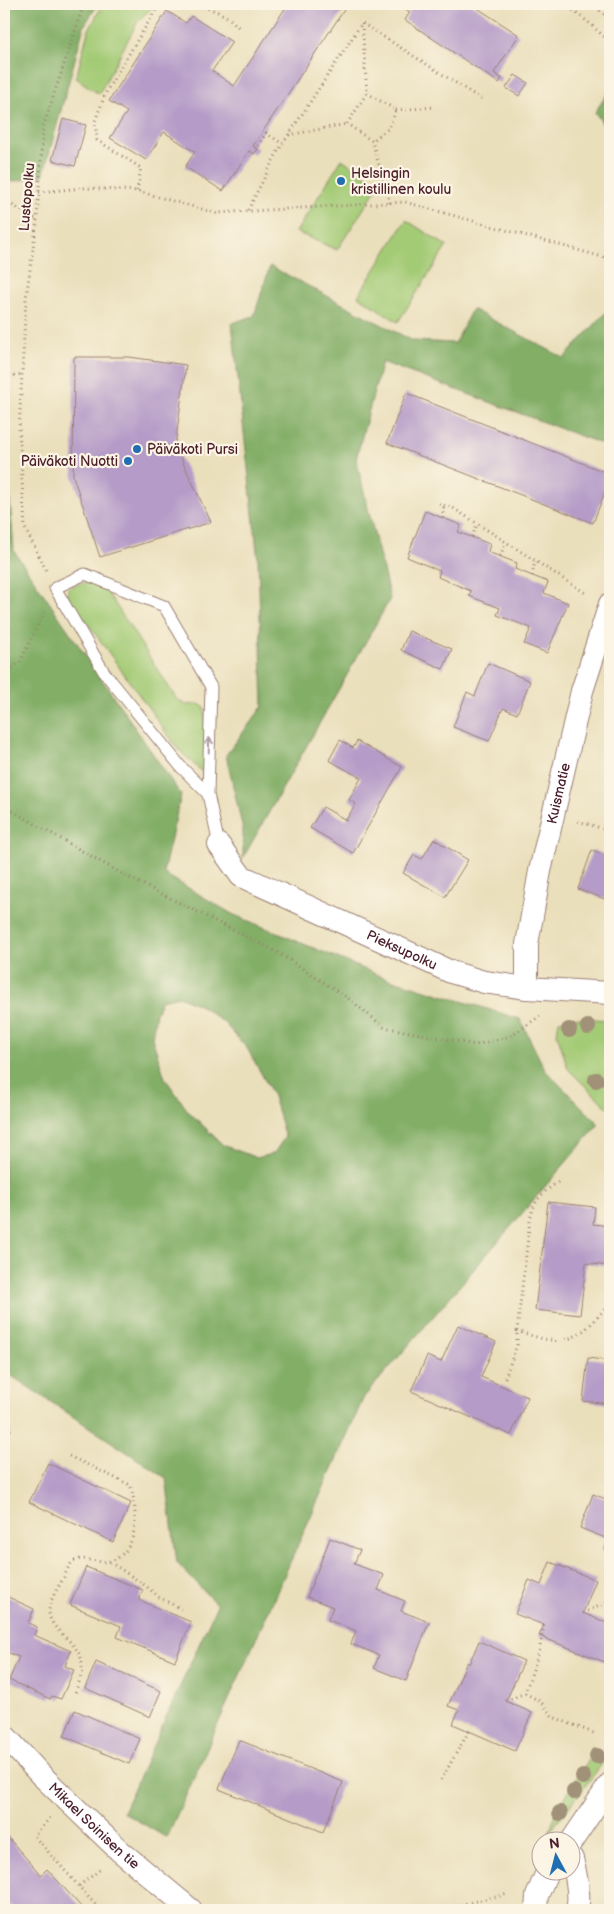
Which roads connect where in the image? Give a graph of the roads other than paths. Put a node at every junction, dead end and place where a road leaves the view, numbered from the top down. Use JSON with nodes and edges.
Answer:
{"nodes":[{"id":1,"x":610,"y":605,"type":"edge"},
{"id":2,"x":208,"y":794,"type":"junction"},
{"id":3,"x":219,"y":845,"type":"joint"},
{"id":4,"x":527,"y":988,"type":"junction"},
{"id":5,"x":610,"y":993,"type":"edge"},
{"id":6,"x":4,"y":1734,"type":"edge"},
{"id":7,"x":610,"y":1784,"type":"edge"},
{"id":8,"x":578,"y":1832,"type":"edge"},
{"id":9,"x":543,"y":1882,"type":"edge"},
{"id":10,"x":576,"y":1882,"type":"edge"},
{"id":11,"x":191,"y":1910,"type":"edge"},
{"id":12,"x":536,"y":1910,"type":"edge"},
{"id":13,"x":577,"y":1910,"type":"edge"}],
"edges":[{"from":1,"to":4,"type":"street","name":"Kuismatie"},
{"from":2,"to":2,"type":"lane","one_way":true},
{"from":2,"to":3,"type":"lane"},
{"from":3,"to":4,"type":"street","name":"Pieksupolku"},
{"from":4,"to":5,"type":"street","name":"Pieksupolku"},
{"from":6,"to":11,"type":"street","name":"Mikael Soinisen tie"},
{"from":7,"to":8,"type":"street"},
{"from":9,"to":12,"type":"street"},
{"from":10,"to":13,"type":"street"}]}
